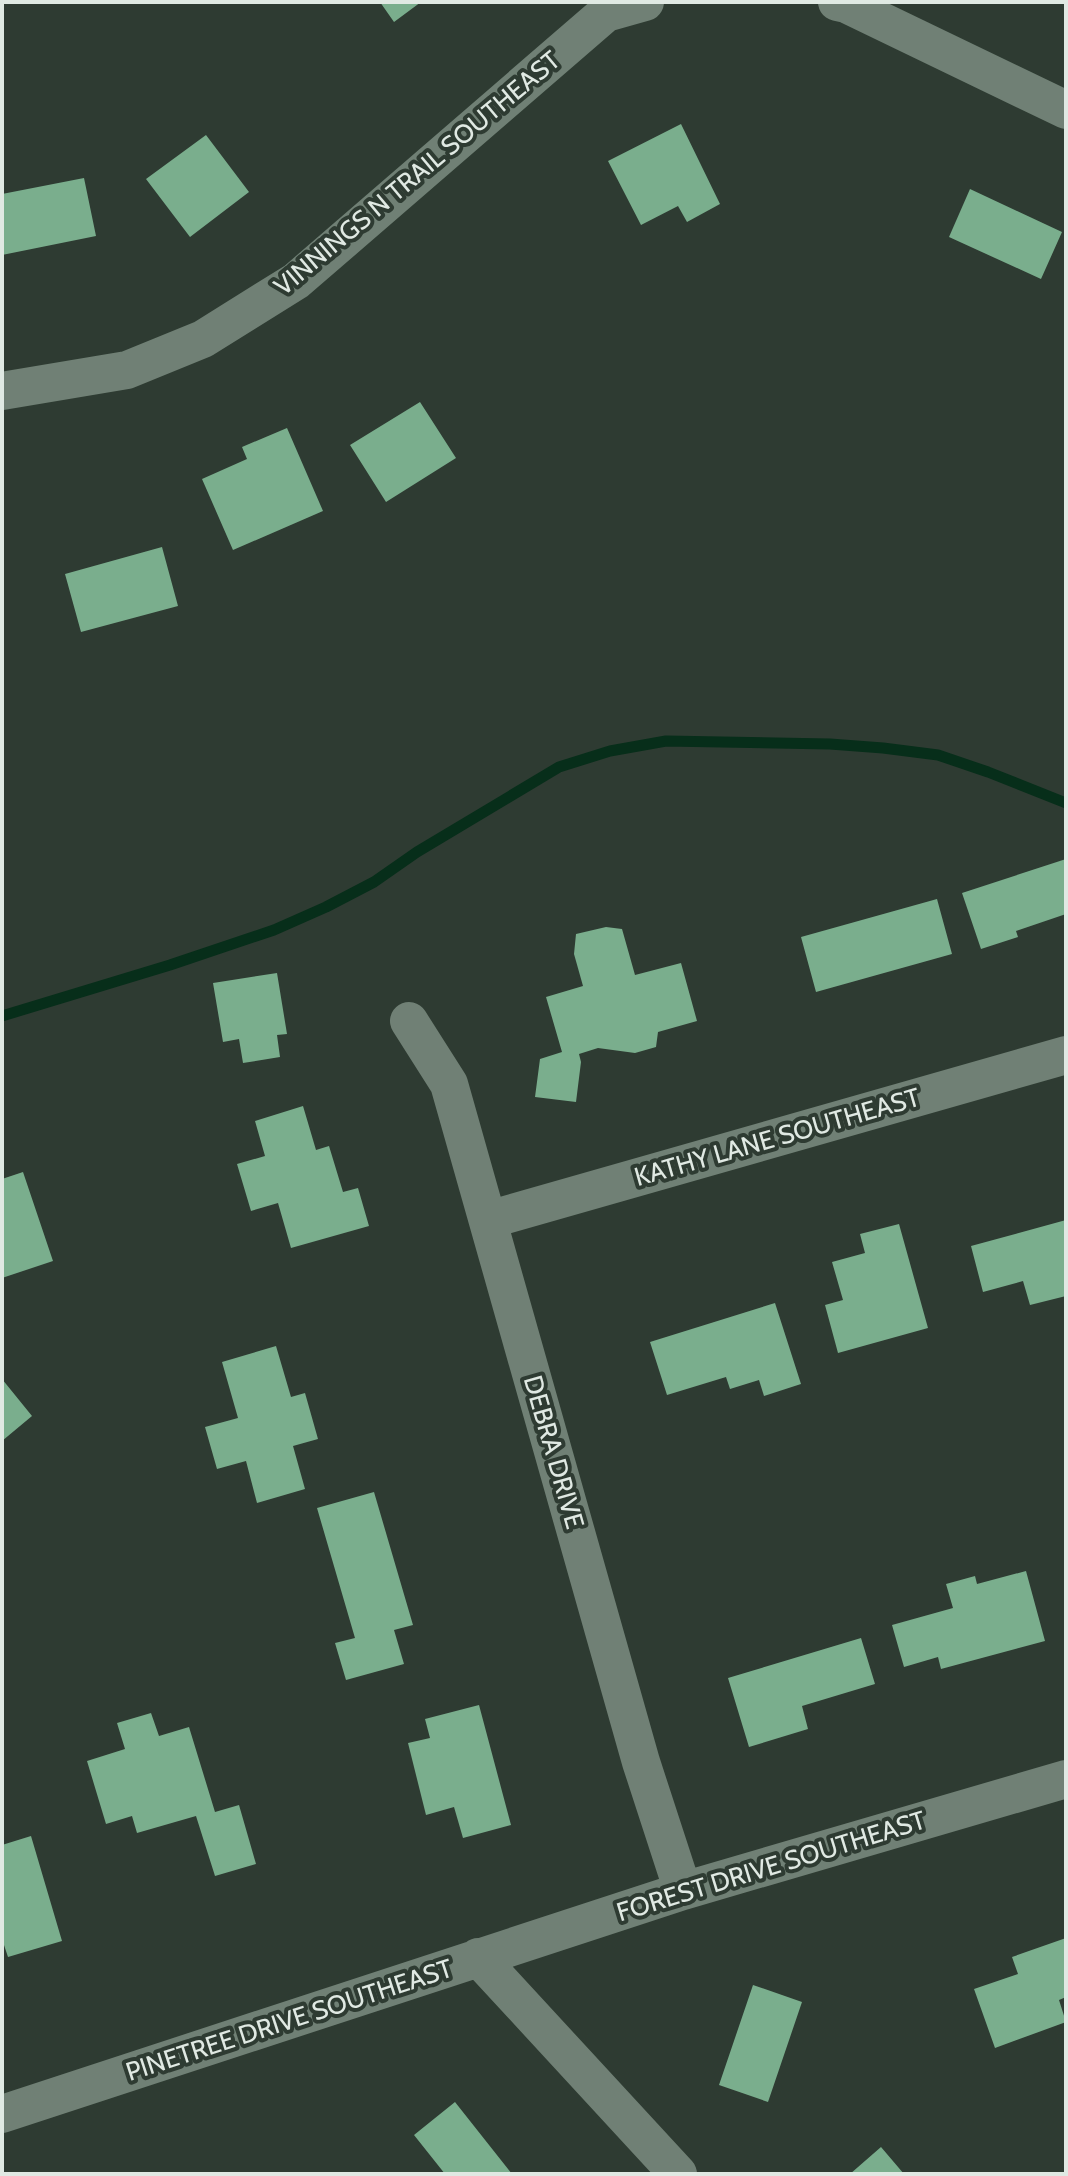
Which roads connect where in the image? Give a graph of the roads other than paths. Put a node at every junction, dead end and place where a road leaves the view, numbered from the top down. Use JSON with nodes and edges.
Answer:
{"nodes":[{"id":1,"x":645,"y":2,"type":"edge"},
{"id":2,"x":837,"y":2,"type":"edge"},
{"id":3,"x":1066,"y":110,"type":"edge"},
{"id":4,"x":2,"y":391,"type":"edge"},
{"id":5,"x":409,"y":1021,"type":"dead end"},
{"id":6,"x":1066,"y":1055,"type":"edge"},
{"id":7,"x":488,"y":1220,"type":"junction"},
{"id":8,"x":1066,"y":1779,"type":"edge"},
{"id":9,"x":683,"y":1891,"type":"junction"},
{"id":10,"x":478,"y":1957,"type":"junction"},
{"id":11,"x":2,"y":2114,"type":"edge"},
{"id":12,"x":678,"y":2174,"type":"edge"}],
"edges":[{"from":1,"to":4,"type":"street","name":"VINNINGS N TRAIL SOUTHEAST"},
{"from":2,"to":3,"type":"street"},
{"from":5,"to":7,"type":"street","name":"DEBRA DRIVE"},
{"from":6,"to":7,"type":"street","name":"KATHY LANE SOUTHEAST"},
{"from":7,"to":9,"type":"street","name":"DEBRA DRIVE"},
{"from":8,"to":9,"type":"street","name":"FOREST DRIVE SOUTHEAST"},
{"from":9,"to":10,"type":"street","name":"FOREST DRIVE SOUTHEAST"},
{"from":10,"to":11,"type":"street","name":"PINETREE DRIVE SOUTHEAST"},
{"from":10,"to":12,"type":"street","name":"PINETREE DRIVE SOUTHEAST"}]}
